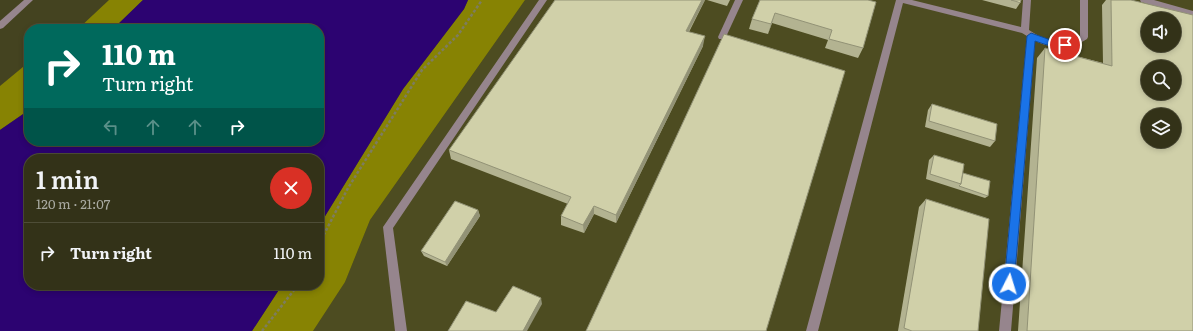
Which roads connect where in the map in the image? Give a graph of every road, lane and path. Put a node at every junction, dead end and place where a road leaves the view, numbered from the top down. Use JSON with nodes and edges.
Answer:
{"nodes":[{"id":1,"x":29,"y":0,"type":"edge"},
{"id":2,"x":482,"y":0,"type":"edge"},
{"id":3,"x":543,"y":0,"type":"edge"},
{"id":4,"x":739,"y":0,"type":"edge"},
{"id":5,"x":900,"y":0,"type":"edge"},
{"id":6,"x":1027,"y":0,"type":"edge"},
{"id":7,"x":1084,"y":0,"type":"edge"},
{"id":8,"x":1144,"y":0,"type":"edge"},
{"id":9,"x":1193,"y":14,"type":"edge"},
{"id":10,"x":0,"y":26,"type":"edge"},
{"id":11,"x":1028,"y":34,"type":"junction"},
{"id":12,"x":722,"y":37,"type":"edge"},
{"id":13,"x":324,"y":234,"type":"edge"},
{"id":14,"x":294,"y":290,"type":"edge"},
{"id":15,"x":262,"y":331,"type":"edge"},
{"id":16,"x":401,"y":331,"type":"edge"},
{"id":17,"x":812,"y":331,"type":"edge"},
{"id":18,"x":1005,"y":331,"type":"edge"}],
"edges":[{"from":1,"to":10,"type":"lane"},
{"from":2,"to":13,"type":"path"},
{"from":3,"to":16,"type":"lane"},
{"from":4,"to":12,"type":"lane"},
{"from":5,"to":11,"type":"lane"},
{"from":5,"to":17,"type":"lane"},
{"from":6,"to":11,"type":"lane"},
{"from":7,"to":11,"type":"lane"},
{"from":8,"to":9,"type":"lane"},
{"from":11,"to":18,"type":"lane"},
{"from":14,"to":15,"type":"path"}]}
